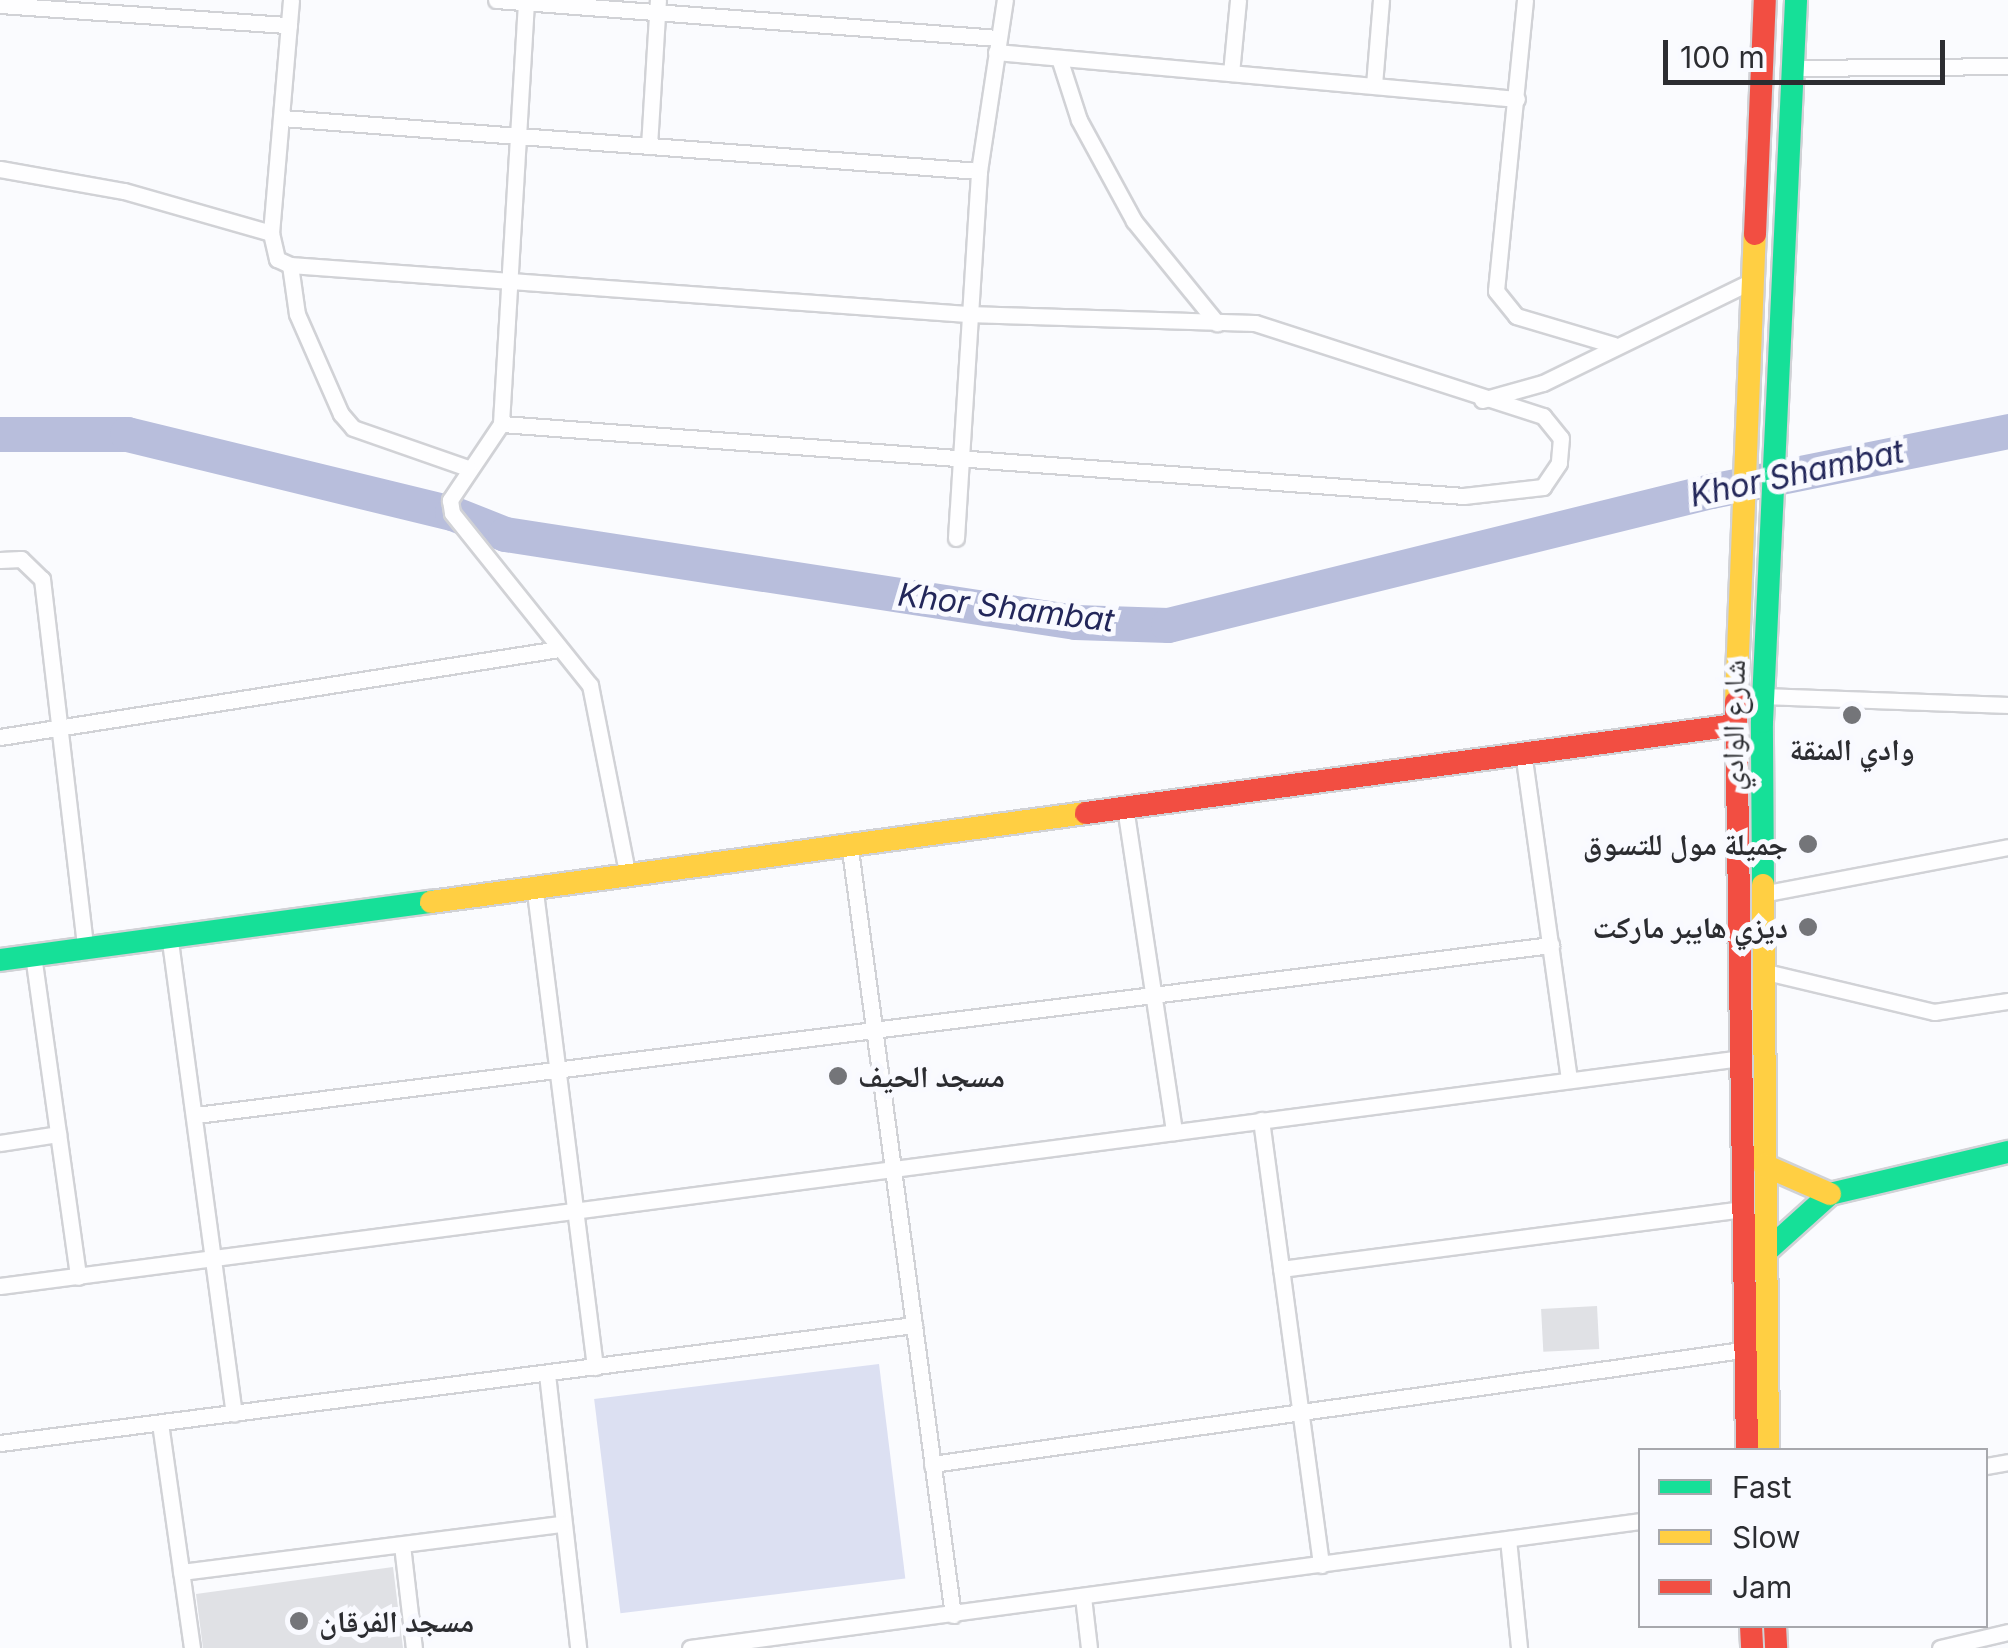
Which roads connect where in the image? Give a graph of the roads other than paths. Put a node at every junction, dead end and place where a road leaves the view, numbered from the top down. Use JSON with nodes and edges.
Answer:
{"nodes":[{"id":1,"x":291,"y":0,"type":"edge"},
{"id":2,"x":496,"y":0,"type":"edge"},
{"id":3,"x":1005,"y":0,"type":"edge"},
{"id":4,"x":1238,"y":0,"type":"edge"},
{"id":5,"x":1380,"y":0,"type":"edge"},
{"id":6,"x":1525,"y":0,"type":"edge"},
{"id":7,"x":1766,"y":0,"type":"edge"},
{"id":8,"x":1796,"y":0,"type":"edge"},
{"id":9,"x":526,"y":2,"type":"edge"},
{"id":10,"x":7,"y":4,"type":"edge"},
{"id":11,"x":657,"y":6,"type":"edge"},
{"id":12,"x":289,"y":26,"type":"junction"},
{"id":13,"x":997,"y":45,"type":"junction"},
{"id":14,"x":1059,"y":58,"type":"junction"},
{"id":15,"x":2008,"y":66,"type":"edge"},
{"id":16,"x":1791,"y":68,"type":"junction"},
{"id":17,"x":1231,"y":73,"type":"junction"},
{"id":18,"x":1374,"y":85,"type":"junction"},
{"id":19,"x":1517,"y":99,"type":"junction"},
{"id":20,"x":282,"y":118,"type":"junction"},
{"id":21,"x":518,"y":135,"type":"junction"},
{"id":22,"x":648,"y":146,"type":"junction"},
{"id":23,"x":0,"y":168,"type":"edge"},
{"id":24,"x":979,"y":172,"type":"junction"},
{"id":25,"x":272,"y":233,"type":"junction"},
{"id":26,"x":290,"y":266,"type":"junction"},
{"id":27,"x":510,"y":280,"type":"junction"},
{"id":28,"x":1752,"y":281,"type":"junction"},
{"id":29,"x":967,"y":314,"type":"junction"},
{"id":30,"x":1218,"y":323,"type":"junction"},
{"id":31,"x":1614,"y":345,"type":"junction"},
{"id":32,"x":1482,"y":400,"type":"junction"},
{"id":33,"x":501,"y":424,"type":"junction"},
{"id":34,"x":958,"y":454,"type":"junction"},
{"id":35,"x":468,"y":468,"type":"junction"},
{"id":36,"x":956,"y":538,"type":"dead end"},
{"id":37,"x":0,"y":560,"type":"edge"},
{"id":38,"x":560,"y":648,"type":"junction"},
{"id":39,"x":1762,"y":696,"type":"junction"},
{"id":40,"x":2008,"y":705,"type":"edge"},
{"id":41,"x":1735,"y":725,"type":"junction"},
{"id":42,"x":54,"y":729,"type":"junction"},
{"id":43,"x":0,"y":737,"type":"edge"},
{"id":44,"x":1524,"y":752,"type":"junction"},
{"id":45,"x":1125,"y":807,"type":"junction"},
{"id":46,"x":849,"y":842,"type":"junction"},
{"id":47,"x":2008,"y":847,"type":"edge"},
{"id":48,"x":627,"y":872,"type":"junction"},
{"id":49,"x":534,"y":884,"type":"junction"},
{"id":50,"x":1762,"y":894,"type":"junction"},
{"id":51,"x":169,"y":934,"type":"junction"},
{"id":52,"x":1550,"y":945,"type":"junction"},
{"id":53,"x":85,"y":946,"type":"junction"},
{"id":54,"x":32,"y":955,"type":"junction"},
{"id":55,"x":0,"y":960,"type":"edge"},
{"id":56,"x":1762,"y":972,"type":"junction"},
{"id":57,"x":1153,"y":995,"type":"junction"},
{"id":58,"x":2008,"y":1002,"type":"edge"},
{"id":59,"x":874,"y":1030,"type":"junction"},
{"id":60,"x":1742,"y":1058,"type":"junction"},
{"id":61,"x":562,"y":1072,"type":"junction"},
{"id":62,"x":1570,"y":1078,"type":"junction"},
{"id":63,"x":196,"y":1115,"type":"junction"},
{"id":64,"x":1261,"y":1120,"type":"junction"},
{"id":65,"x":1174,"y":1132,"type":"junction"},
{"id":66,"x":58,"y":1134,"type":"junction"},
{"id":67,"x":0,"y":1142,"type":"edge"},
{"id":68,"x":2008,"y":1152,"type":"edge"},
{"id":69,"x":1764,"y":1165,"type":"junction"},
{"id":70,"x":893,"y":1172,"type":"junction"},
{"id":71,"x":1830,"y":1194,"type":"junction"},
{"id":72,"x":1745,"y":1209,"type":"junction"},
{"id":73,"x":578,"y":1214,"type":"junction"},
{"id":74,"x":1769,"y":1249,"type":"junction"},
{"id":75,"x":216,"y":1260,"type":"junction"},
{"id":76,"x":1281,"y":1269,"type":"junction"},
{"id":77,"x":78,"y":1277,"type":"junction"},
{"id":78,"x":0,"y":1286,"type":"edge"},
{"id":79,"x":914,"y":1326,"type":"junction"},
{"id":80,"x":1749,"y":1349,"type":"junction"},
{"id":81,"x":595,"y":1366,"type":"junction"},
{"id":82,"x":547,"y":1374,"type":"junction"},
{"id":83,"x":1300,"y":1412,"type":"junction"},
{"id":84,"x":234,"y":1414,"type":"junction"},
{"id":85,"x":160,"y":1422,"type":"junction"},
{"id":86,"x":0,"y":1443,"type":"edge"},
{"id":87,"x":1746,"y":1448,"type":"edge"},
{"id":88,"x":1768,"y":1448,"type":"edge"},
{"id":89,"x":932,"y":1464,"type":"junction"},
{"id":90,"x":1638,"y":1522,"type":"edge"},
{"id":91,"x":563,"y":1524,"type":"junction"},
{"id":92,"x":1508,"y":1540,"type":"junction"},
{"id":93,"x":402,"y":1544,"type":"junction"},
{"id":94,"x":1321,"y":1565,"type":"junction"},
{"id":95,"x":181,"y":1572,"type":"junction"},
{"id":96,"x":1083,"y":1597,"type":"junction"},
{"id":97,"x":953,"y":1614,"type":"junction"},
{"id":98,"x":2008,"y":1632,"type":"edge"},
{"id":99,"x":722,"y":1646,"type":"edge"},
{"id":100,"x":192,"y":1648,"type":"edge"},
{"id":101,"x":414,"y":1648,"type":"edge"},
{"id":102,"x":578,"y":1648,"type":"edge"},
{"id":103,"x":690,"y":1648,"type":"edge"},
{"id":104,"x":1089,"y":1648,"type":"edge"},
{"id":105,"x":1519,"y":1648,"type":"edge"},
{"id":106,"x":1940,"y":1648,"type":"edge"}],
"edges":[{"from":1,"to":12,"type":"street"},
{"from":2,"to":9,"type":"street"},
{"from":3,"to":13,"type":"street"},
{"from":4,"to":17,"type":"street"},
{"from":5,"to":18,"type":"street"},
{"from":6,"to":19,"type":"street"},
{"from":7,"to":28,"type":"main road","name":"شارع الوادي"},
{"from":8,"to":16,"type":"main road","name":"شارع الوادي"},
{"from":9,"to":11,"type":"street"},
{"from":9,"to":21,"type":"street"},
{"from":10,"to":12,"type":"street"},
{"from":11,"to":13,"type":"street"},
{"from":11,"to":22,"type":"street"},
{"from":12,"to":20,"type":"street"},
{"from":13,"to":14,"type":"street"},
{"from":13,"to":24,"type":"street"},
{"from":14,"to":17,"type":"street"},
{"from":14,"to":30,"type":"street"},
{"from":15,"to":16,"type":"street"},
{"from":16,"to":39,"type":"main road","name":"شارع الوادي"},
{"from":17,"to":18,"type":"street"},
{"from":18,"to":19,"type":"street"},
{"from":19,"to":31,"type":"street"},
{"from":20,"to":21,"type":"street"},
{"from":20,"to":25,"type":"street"},
{"from":21,"to":22,"type":"street"},
{"from":21,"to":27,"type":"street"},
{"from":22,"to":24,"type":"street"},
{"from":23,"to":25,"type":"street"},
{"from":24,"to":29,"type":"street"},
{"from":25,"to":26,"type":"street"},
{"from":26,"to":27,"type":"street"},
{"from":26,"to":35,"type":"street"},
{"from":27,"to":29,"type":"street"},
{"from":27,"to":33,"type":"street"},
{"from":28,"to":31,"type":"street"},
{"from":28,"to":41,"type":"main road","name":"شارع الوادي"},
{"from":29,"to":30,"type":"street"},
{"from":29,"to":34,"type":"street"},
{"from":30,"to":32,"type":"street"},
{"from":31,"to":32,"type":"street"},
{"from":32,"to":34,"type":"street"},
{"from":33,"to":34,"type":"street"},
{"from":33,"to":35,"type":"street"},
{"from":34,"to":36,"type":"street"},
{"from":35,"to":38,"type":"street"},
{"from":37,"to":42,"type":"street"},
{"from":38,"to":42,"type":"street"},
{"from":38,"to":48,"type":"street"},
{"from":39,"to":40,"type":"street"},
{"from":39,"to":50,"type":"main road","name":"شارع الوادي"},
{"from":41,"to":44,"type":"main road"},
{"from":41,"to":60,"type":"main road","name":"شارع الوادي"},
{"from":42,"to":43,"type":"street"},
{"from":42,"to":53,"type":"street"},
{"from":44,"to":45,"type":"main road"},
{"from":44,"to":52,"type":"street"},
{"from":45,"to":46,"type":"main road"},
{"from":45,"to":57,"type":"street"},
{"from":46,"to":48,"type":"main road"},
{"from":46,"to":59,"type":"street"},
{"from":47,"to":50,"type":"street"},
{"from":48,"to":49,"type":"main road"},
{"from":49,"to":51,"type":"main road"},
{"from":49,"to":61,"type":"street"},
{"from":50,"to":56,"type":"main road","name":"شارع الوادي"},
{"from":51,"to":53,"type":"main road"},
{"from":51,"to":63,"type":"street"},
{"from":52,"to":57,"type":"street"},
{"from":52,"to":62,"type":"street"},
{"from":53,"to":54,"type":"main road"},
{"from":54,"to":55,"type":"main road"},
{"from":54,"to":66,"type":"street"},
{"from":56,"to":58,"type":"street"},
{"from":56,"to":69,"type":"main road","name":"شارع الوادي"},
{"from":57,"to":59,"type":"street"},
{"from":57,"to":65,"type":"street"},
{"from":59,"to":61,"type":"street"},
{"from":59,"to":70,"type":"street"},
{"from":60,"to":62,"type":"street"},
{"from":60,"to":72,"type":"main road","name":"شارع الوادي"},
{"from":61,"to":63,"type":"street"},
{"from":61,"to":73,"type":"street"},
{"from":62,"to":64,"type":"street"},
{"from":63,"to":75,"type":"street"},
{"from":64,"to":65,"type":"street"},
{"from":64,"to":76,"type":"street"},
{"from":65,"to":70,"type":"street"},
{"from":66,"to":67,"type":"street"},
{"from":66,"to":77,"type":"street"},
{"from":68,"to":71,"type":"main road"},
{"from":69,"to":71,"type":"main road"},
{"from":69,"to":74,"type":"main road","name":"شارع الوادي"},
{"from":70,"to":73,"type":"street"},
{"from":70,"to":79,"type":"street"},
{"from":71,"to":74,"type":"main road"},
{"from":72,"to":76,"type":"street"},
{"from":72,"to":80,"type":"main road","name":"شارع الوادي"},
{"from":73,"to":75,"type":"street"},
{"from":73,"to":81,"type":"street"},
{"from":74,"to":88,"type":"main road","name":"شارع الوادي"},
{"from":75,"to":77,"type":"street"},
{"from":75,"to":84,"type":"street"},
{"from":76,"to":83,"type":"street"},
{"from":77,"to":78,"type":"street"},
{"from":79,"to":81,"type":"street"},
{"from":79,"to":89,"type":"street"},
{"from":80,"to":83,"type":"street"},
{"from":80,"to":87,"type":"main road","name":"شارع الوادي"},
{"from":81,"to":82,"type":"street"},
{"from":82,"to":84,"type":"street"},
{"from":82,"to":91,"type":"street"},
{"from":83,"to":89,"type":"street"},
{"from":83,"to":94,"type":"street"},
{"from":84,"to":85,"type":"street"},
{"from":85,"to":86,"type":"street"},
{"from":85,"to":95,"type":"street"},
{"from":89,"to":97,"type":"street"},
{"from":90,"to":92,"type":"street"},
{"from":91,"to":93,"type":"street"},
{"from":91,"to":102,"type":"street"},
{"from":92,"to":94,"type":"street"},
{"from":92,"to":105,"type":"street"},
{"from":93,"to":95,"type":"street"},
{"from":93,"to":101,"type":"street"},
{"from":94,"to":96,"type":"street"},
{"from":95,"to":100,"type":"street"},
{"from":96,"to":97,"type":"street"},
{"from":96,"to":104,"type":"street"},
{"from":97,"to":99,"type":"street"},
{"from":98,"to":106,"type":"street"},
{"from":99,"to":103,"type":"street"}]}
